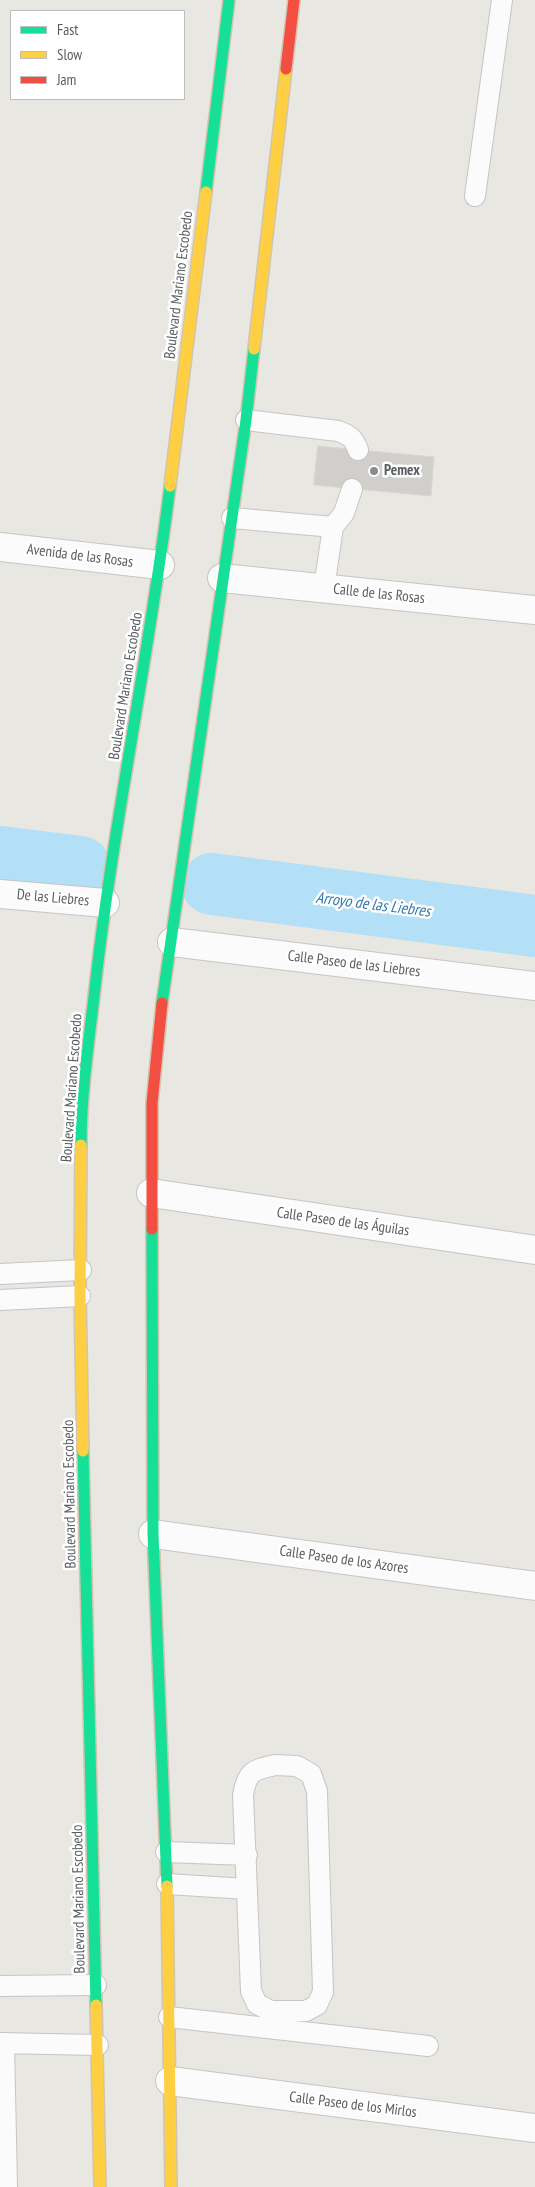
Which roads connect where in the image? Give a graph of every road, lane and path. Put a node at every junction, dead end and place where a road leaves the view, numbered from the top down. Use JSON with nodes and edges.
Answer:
{"nodes":[{"id":1,"x":229,"y":0,"type":"edge"},
{"id":2,"x":294,"y":0,"type":"edge"},
{"id":3,"x":502,"y":0,"type":"edge"},
{"id":4,"x":475,"y":196,"type":"dead end"},
{"id":5,"x":246,"y":420,"type":"junction"},
{"id":6,"x":358,"y":450,"type":"dead end"},
{"id":7,"x":352,"y":489,"type":"dead end"},
{"id":8,"x":232,"y":518,"type":"junction"},
{"id":9,"x":333,"y":527,"type":"junction"},
{"id":10,"x":0,"y":547,"type":"edge"},
{"id":11,"x":160,"y":566,"type":"junction"},
{"id":12,"x":222,"y":578,"type":"junction"},
{"id":13,"x":324,"y":588,"type":"junction"},
{"id":14,"x":535,"y":610,"type":"edge"},
{"id":15,"x":0,"y":894,"type":"edge"},
{"id":16,"x":105,"y":903,"type":"junction"},
{"id":17,"x":172,"y":942,"type":"junction"},
{"id":18,"x":535,"y":986,"type":"edge"},
{"id":19,"x":151,"y":1193,"type":"junction"},
{"id":20,"x":535,"y":1250,"type":"edge"},
{"id":21,"x":81,"y":1270,"type":"junction"},
{"id":22,"x":0,"y":1274,"type":"edge"},
{"id":23,"x":80,"y":1296,"type":"junction"},
{"id":24,"x":0,"y":1300,"type":"edge"},
{"id":25,"x":154,"y":1534,"type":"junction"},
{"id":26,"x":535,"y":1586,"type":"edge"},
{"id":27,"x":166,"y":1852,"type":"junction"},
{"id":28,"x":247,"y":1855,"type":"junction"},
{"id":29,"x":167,"y":1884,"type":"junction"},
{"id":30,"x":247,"y":1889,"type":"junction"},
{"id":31,"x":96,"y":1985,"type":"junction"},
{"id":32,"x":0,"y":1986,"type":"edge"},
{"id":33,"x":169,"y":2017,"type":"junction"},
{"id":34,"x":2,"y":2043,"type":"edge"},
{"id":35,"x":98,"y":2045,"type":"junction"},
{"id":36,"x":428,"y":2046,"type":"dead end"},
{"id":37,"x":170,"y":2081,"type":"junction"},
{"id":38,"x":535,"y":2128,"type":"edge"},
{"id":39,"x":7,"y":2187,"type":"edge"},
{"id":40,"x":100,"y":2187,"type":"edge"},
{"id":41,"x":171,"y":2187,"type":"edge"}],
"edges":[{"from":1,"to":11,"type":"main road","name":"Boulevard Mariano Escobedo"},
{"from":2,"to":5,"type":"main road"},
{"from":3,"to":4,"type":"lane"},
{"from":5,"to":6,"type":"lane"},
{"from":5,"to":8,"type":"main road"},
{"from":7,"to":9,"type":"lane"},
{"from":8,"to":9,"type":"lane"},
{"from":8,"to":12,"type":"main road"},
{"from":9,"to":13,"type":"lane"},
{"from":10,"to":11,"type":"street","name":"Avenida de las Rosas"},
{"from":11,"to":16,"type":"main road","name":"Boulevard Mariano Escobedo"},
{"from":12,"to":13,"type":"street","name":"Calle de las Rosas"},
{"from":12,"to":17,"type":"main road"},
{"from":13,"to":14,"type":"street","name":"Calle de las Rosas"},
{"from":15,"to":16,"type":"street","name":"De las Liebres"},
{"from":16,"to":21,"type":"main road","name":"Boulevard Mariano Escobedo"},
{"from":17,"to":18,"type":"street","name":"Calle Paseo de las Liebres"},
{"from":17,"to":19,"type":"main road"},
{"from":19,"to":20,"type":"street","name":"Calle Paseo de las Águilas"},
{"from":19,"to":25,"type":"main road"},
{"from":21,"to":22,"type":"lane"},
{"from":21,"to":23,"type":"main road","name":"Boulevard Mariano Escobedo"},
{"from":23,"to":24,"type":"lane"},
{"from":23,"to":31,"type":"main road","name":"Boulevard Mariano Escobedo"},
{"from":25,"to":26,"type":"street","name":"Calle Paseo de los Azores"},
{"from":25,"to":27,"type":"main road"},
{"from":27,"to":28,"type":"lane"},
{"from":27,"to":29,"type":"main road"},
{"from":28,"to":30,"type":"lane"},
{"from":28,"to":30,"type":"lane"},
{"from":29,"to":30,"type":"lane"},
{"from":29,"to":33,"type":"main road"},
{"from":31,"to":32,"type":"lane"},
{"from":31,"to":35,"type":"main road","name":"Boulevard Mariano Escobedo"},
{"from":33,"to":36,"type":"lane"},
{"from":33,"to":37,"type":"main road"},
{"from":34,"to":35,"type":"lane"},
{"from":34,"to":39,"type":"lane"},
{"from":35,"to":40,"type":"main road","name":"Boulevard Mariano Escobedo"},
{"from":37,"to":38,"type":"street","name":"Calle Paseo de los Mirlos"},
{"from":37,"to":41,"type":"main road"}]}
